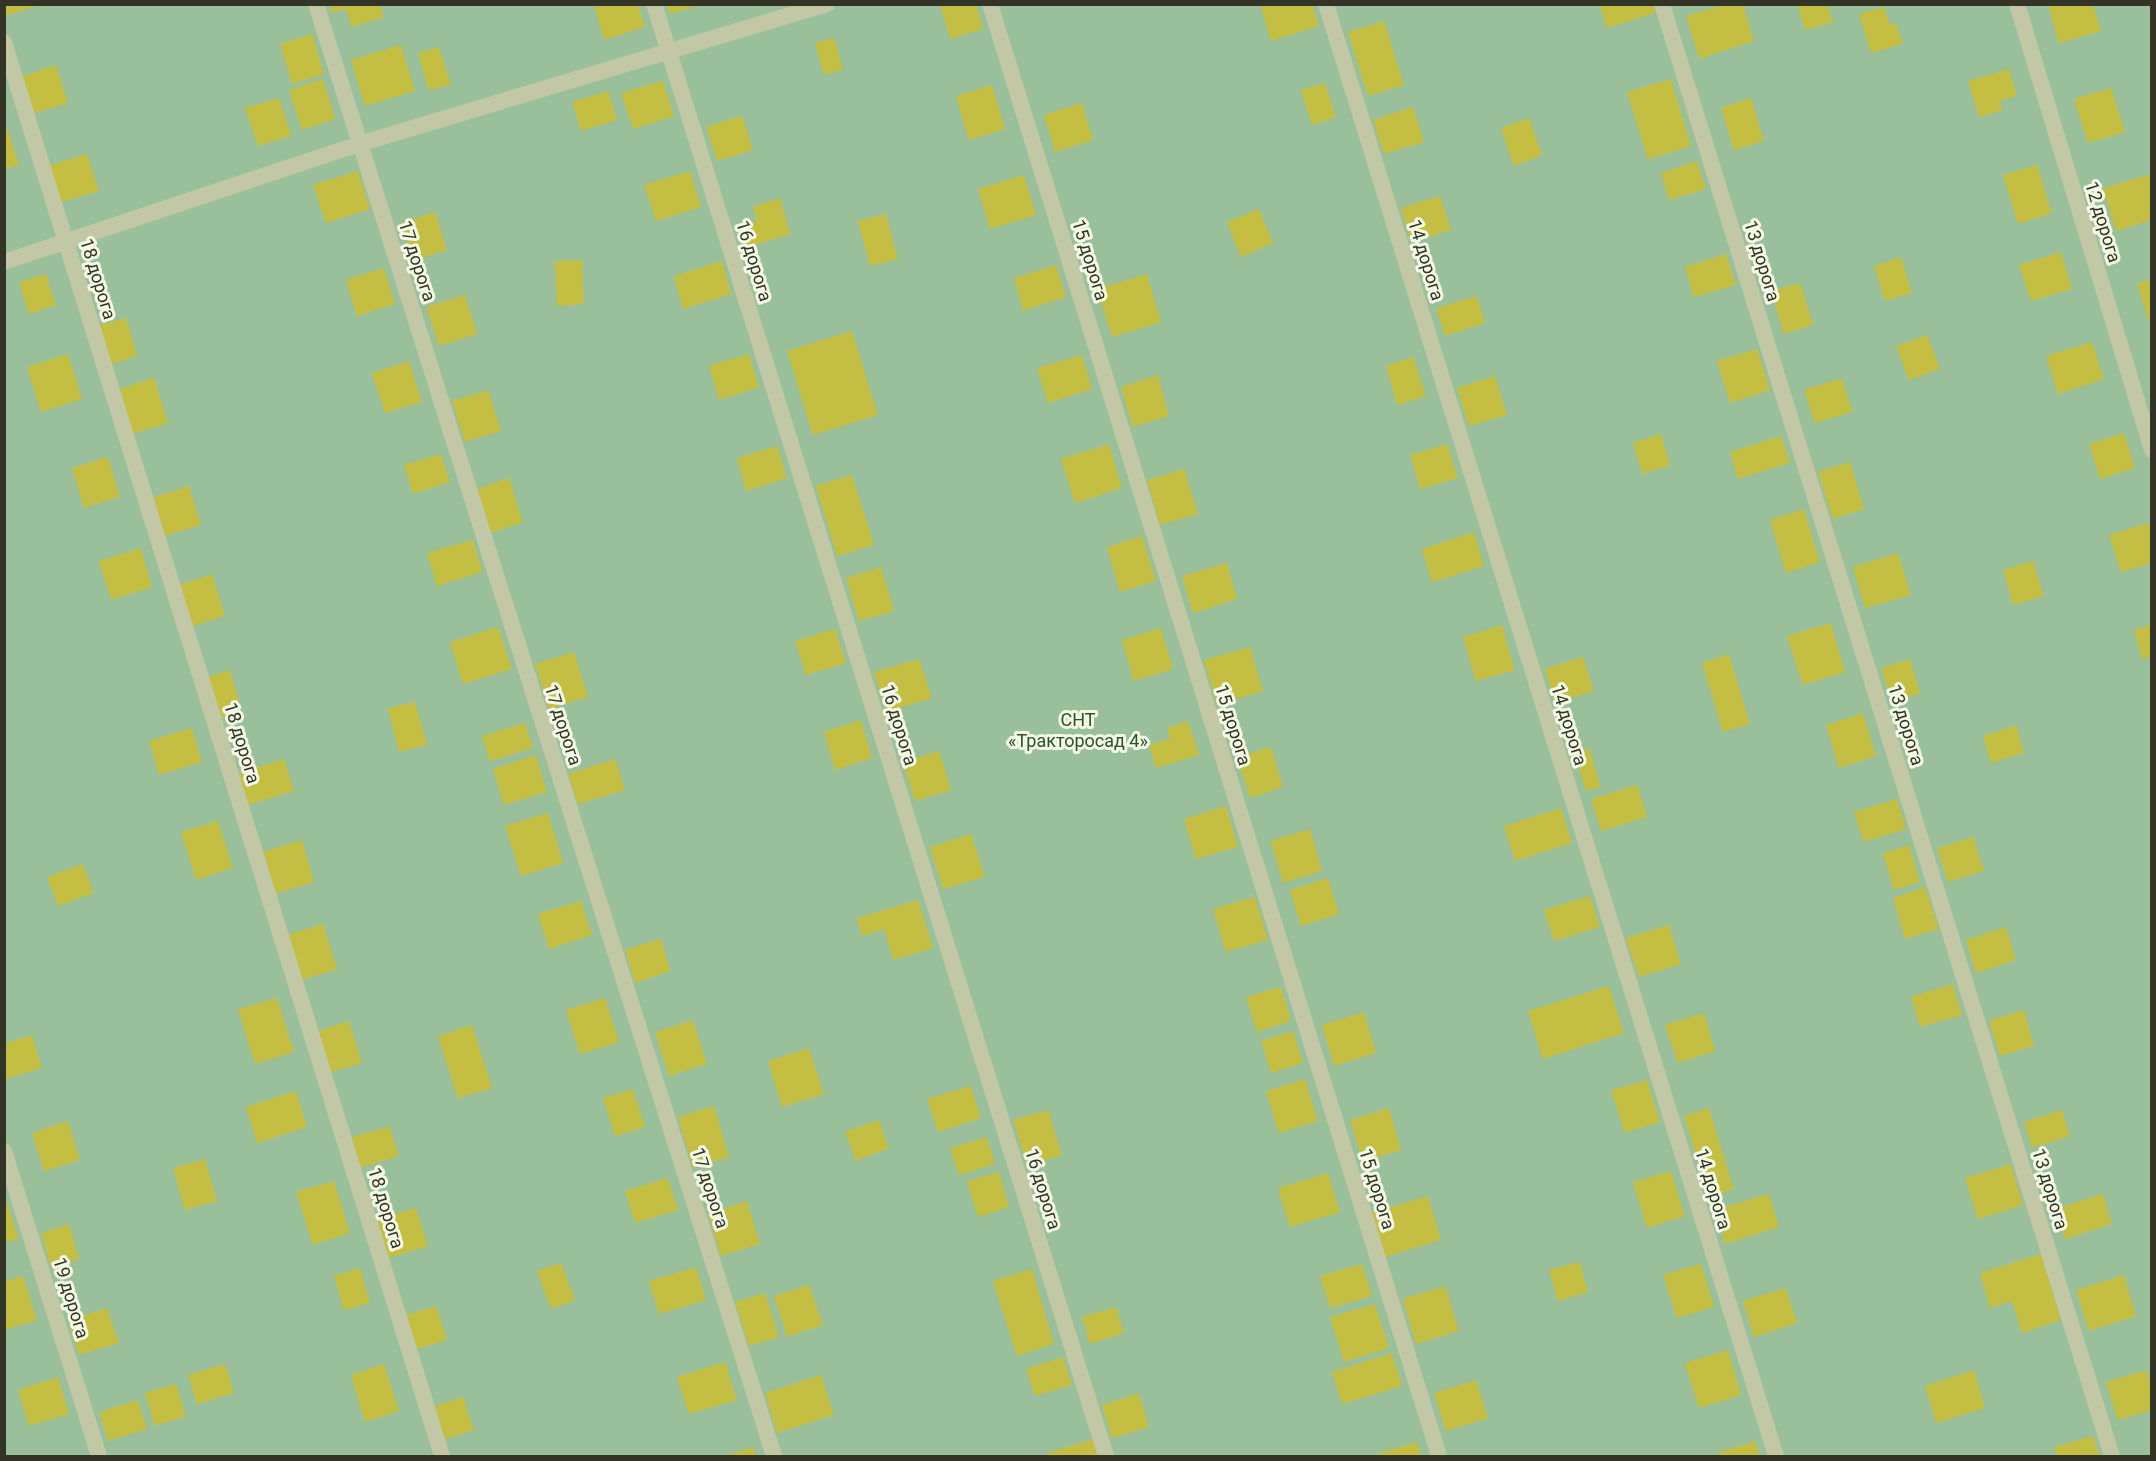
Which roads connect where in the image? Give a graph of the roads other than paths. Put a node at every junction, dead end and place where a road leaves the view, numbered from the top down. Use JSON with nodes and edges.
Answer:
{"nodes":[{"id":1,"x":316,"y":4,"type":"edge"},
{"id":2,"x":654,"y":4,"type":"edge"},
{"id":3,"x":827,"y":4,"type":"edge"},
{"id":4,"x":990,"y":4,"type":"edge"},
{"id":5,"x":1326,"y":4,"type":"edge"},
{"id":6,"x":1662,"y":4,"type":"edge"},
{"id":7,"x":2017,"y":4,"type":"edge"},
{"id":8,"x":4,"y":42,"type":"edge"},
{"id":9,"x":669,"y":53,"type":"junction"},
{"id":10,"x":359,"y":144,"type":"junction"},
{"id":11,"x":67,"y":242,"type":"junction"},
{"id":12,"x":4,"y":262,"type":"edge"},
{"id":13,"x":2151,"y":450,"type":"edge"},
{"id":14,"x":4,"y":1151,"type":"edge"},
{"id":15,"x":99,"y":1456,"type":"edge"},
{"id":16,"x":442,"y":1456,"type":"edge"},
{"id":17,"x":774,"y":1456,"type":"edge"},
{"id":18,"x":1106,"y":1456,"type":"edge"},
{"id":19,"x":1439,"y":1456,"type":"edge"},
{"id":20,"x":1776,"y":1456,"type":"edge"},
{"id":21,"x":2112,"y":1456,"type":"edge"}],
"edges":[{"from":1,"to":10,"type":"street","name":"17 дорога"},
{"from":2,"to":9,"type":"street","name":"16 дорога"},
{"from":3,"to":9,"type":"street"},
{"from":4,"to":19,"type":"street","name":"15 дорога"},
{"from":5,"to":20,"type":"street","name":"14 дорога"},
{"from":6,"to":21,"type":"street","name":"13 дорога"},
{"from":7,"to":13,"type":"street","name":"12 дорога"},
{"from":8,"to":11,"type":"street","name":"18 дорога"},
{"from":9,"to":10,"type":"street"},
{"from":9,"to":18,"type":"street","name":"16 дорога"},
{"from":10,"to":11,"type":"street"},
{"from":10,"to":17,"type":"street","name":"17 дорога"},
{"from":11,"to":12,"type":"street"},
{"from":11,"to":16,"type":"street","name":"18 дорога"},
{"from":14,"to":15,"type":"street","name":"19 дорога"}]}
